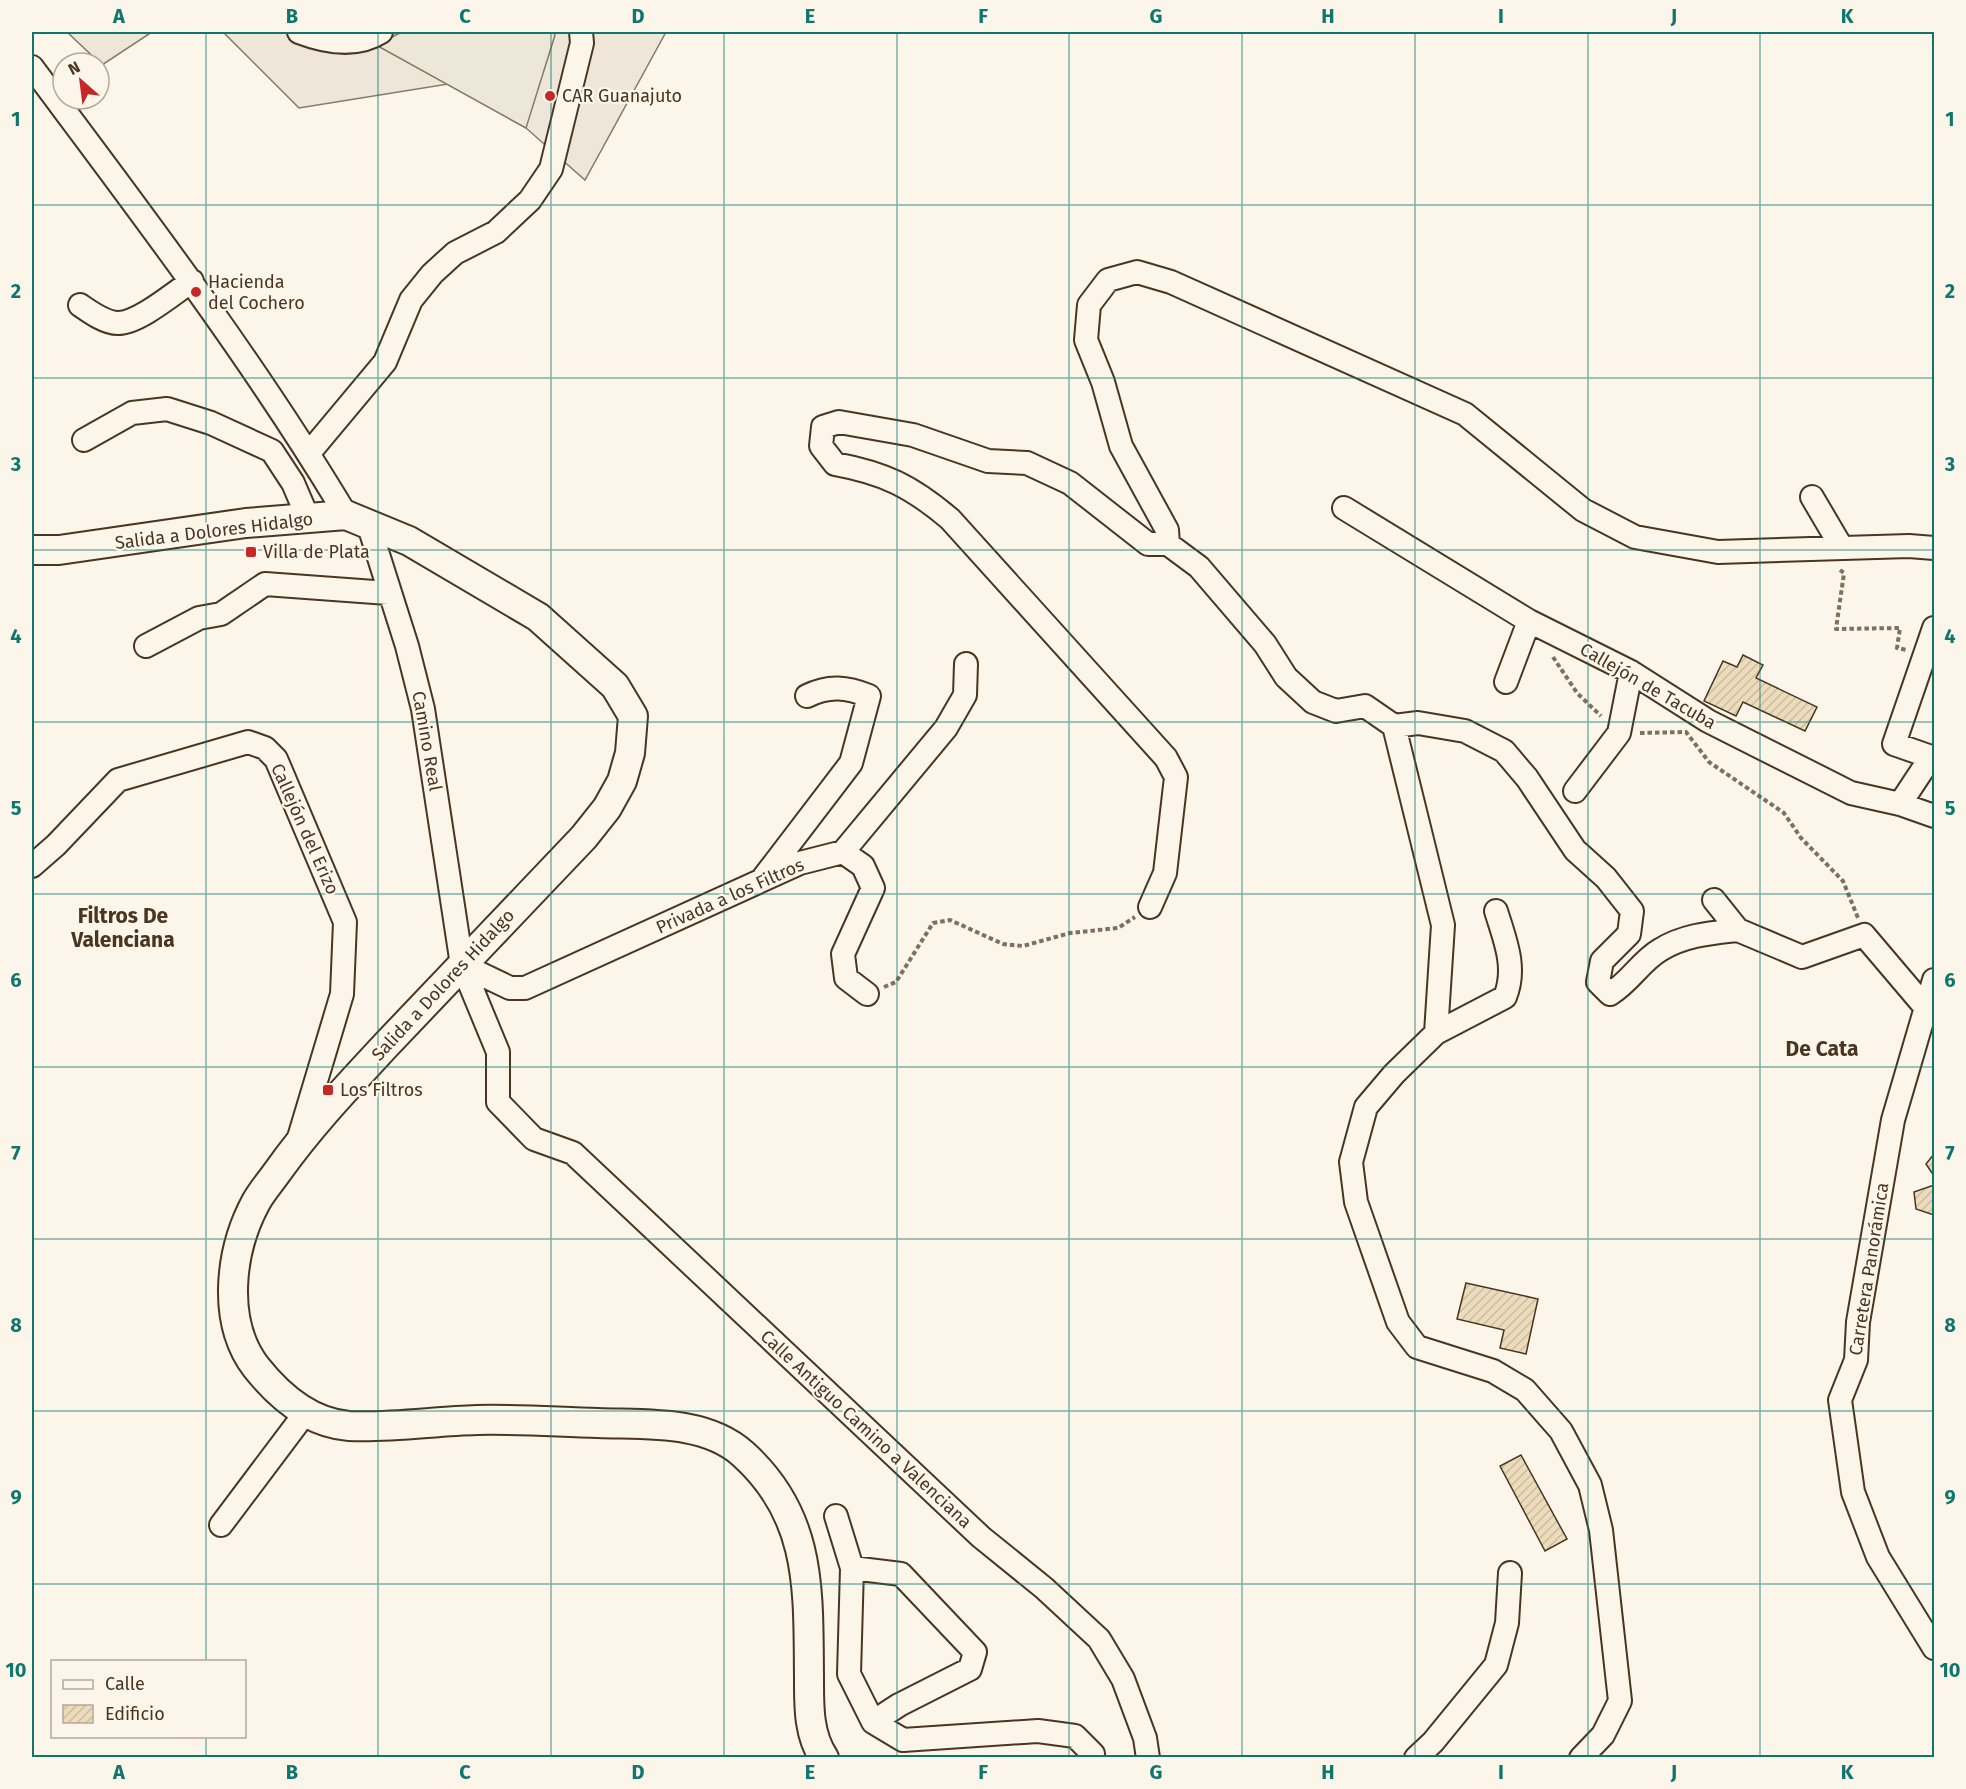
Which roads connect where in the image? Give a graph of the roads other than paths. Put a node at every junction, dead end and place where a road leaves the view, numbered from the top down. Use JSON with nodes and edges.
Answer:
{"nodes":[{"id":1,"x":299,"y":32,"type":"edge"},
{"id":2,"x":381,"y":32,"type":"edge"},
{"id":3,"x":581,"y":32,"type":"edge"},
{"id":4,"x":32,"y":67,"type":"edge"},
{"id":5,"x":192,"y":280,"type":"junction"},
{"id":6,"x":80,"y":305,"type":"dead end"},
{"id":7,"x":84,"y":440,"type":"dead end"},
{"id":8,"x":309,"y":453,"type":"junction"},
{"id":9,"x":1812,"y":497,"type":"dead end"},
{"id":10,"x":1344,"y":508,"type":"dead end"},
{"id":11,"x":308,"y":518,"type":"junction"},
{"id":12,"x":357,"y":519,"type":"junction"},
{"id":13,"x":1168,"y":544,"type":"junction"},
{"id":14,"x":1842,"y":548,"type":"junction"},
{"id":15,"x":1935,"y":548,"type":"edge"},
{"id":16,"x":32,"y":549,"type":"edge"},
{"id":17,"x":388,"y":592,"type":"junction"},
{"id":18,"x":1529,"y":621,"type":"junction"},
{"id":19,"x":1934,"y":628,"type":"edge"},
{"id":20,"x":146,"y":646,"type":"dead end"},
{"id":21,"x":966,"y":664,"type":"dead end"},
{"id":22,"x":1631,"y":672,"type":"junction"},
{"id":23,"x":1506,"y":682,"type":"dead end"},
{"id":24,"x":807,"y":696,"type":"dead end"},
{"id":25,"x":1394,"y":726,"type":"junction"},
{"id":26,"x":1933,"y":758,"type":"edge"},
{"id":27,"x":1575,"y":791,"type":"dead end"},
{"id":28,"x":1900,"y":804,"type":"junction"},
{"id":29,"x":1935,"y":816,"type":"edge"},
{"id":30,"x":843,"y":852,"type":"junction"},
{"id":31,"x":32,"y":866,"type":"edge"},
{"id":32,"x":761,"y":881,"type":"junction"},
{"id":33,"x":1714,"y":900,"type":"dead end"},
{"id":34,"x":1150,"y":907,"type":"road end"},
{"id":35,"x":1496,"y":911,"type":"dead end"},
{"id":36,"x":1738,"y":930,"type":"junction"},
{"id":37,"x":462,"y":965,"type":"junction"},
{"id":38,"x":1935,"y":980,"type":"edge"},
{"id":39,"x":867,"y":994,"type":"road end"},
{"id":40,"x":1926,"y":1008,"type":"junction"},
{"id":41,"x":1436,"y":1032,"type":"junction"},
{"id":42,"x":297,"y":1145,"type":"junction"},
{"id":43,"x":306,"y":1412,"type":"junction"},
{"id":44,"x":836,"y":1516,"type":"dead end"},
{"id":45,"x":221,"y":1525,"type":"dead end"},
{"id":46,"x":852,"y":1568,"type":"junction"},
{"id":47,"x":1510,"y":1574,"type":"dead end"},
{"id":48,"x":1935,"y":1648,"type":"edge"},
{"id":49,"x":873,"y":1722,"type":"junction"},
{"id":50,"x":824,"y":1758,"type":"edge"},
{"id":51,"x":1093,"y":1758,"type":"edge"},
{"id":52,"x":1148,"y":1758,"type":"edge"},
{"id":53,"x":1416,"y":1758,"type":"edge"},
{"id":54,"x":1581,"y":1758,"type":"edge"}],
"edges":[{"from":1,"to":2,"type":"street"},
{"from":3,"to":8,"type":"street"},
{"from":4,"to":5,"type":"street","name":"Camino Real"},
{"from":5,"to":6,"type":"street"},
{"from":5,"to":8,"type":"street","name":"Camino Real"},
{"from":7,"to":11,"type":"street"},
{"from":8,"to":12,"type":"street","name":"Camino Real"},
{"from":9,"to":14,"type":"street"},
{"from":10,"to":18,"type":"street","name":"Callejón de Tacuba"},
{"from":11,"to":12,"type":"main road","name":"Salida a Dolores Hidalgo"},
{"from":11,"to":16,"type":"main road","name":"Salida a Dolores Hidalgo"},
{"from":12,"to":17,"type":"street","name":"Camino Real"},
{"from":12,"to":37,"type":"main road","name":"Salida a Dolores Hidalgo"},
{"from":13,"to":14,"type":"street"},
{"from":13,"to":25,"type":"street"},
{"from":13,"to":34,"type":"street"},
{"from":14,"to":15,"type":"street"},
{"from":17,"to":20,"type":"street"},
{"from":17,"to":37,"type":"street","name":"Camino Real"},
{"from":18,"to":22,"type":"street","name":"Callejón de Tacuba"},
{"from":18,"to":23,"type":"street"},
{"from":19,"to":26,"type":"street"},
{"from":21,"to":30,"type":"street"},
{"from":22,"to":27,"type":"street"},
{"from":22,"to":28,"type":"street","name":"Callejón de Tacuba"},
{"from":24,"to":32,"type":"street"},
{"from":25,"to":36,"type":"street"},
{"from":25,"to":41,"type":"street"},
{"from":26,"to":28,"type":"street"},
{"from":28,"to":29,"type":"street","name":"Callejón de Tacuba"},
{"from":30,"to":32,"type":"street","name":"Privada a los Filtros"},
{"from":30,"to":39,"type":"street"},
{"from":31,"to":42,"type":"street","name":"Callejón del Erizo"},
{"from":32,"to":37,"type":"street","name":"Privada a los Filtros"},
{"from":33,"to":36,"type":"street"},
{"from":35,"to":41,"type":"street"},
{"from":36,"to":40,"type":"street"},
{"from":37,"to":42,"type":"main road","name":"Salida a Dolores Hidalgo"},
{"from":37,"to":52,"type":"street","name":"Calle Antiguo Camino a Valenciana"},
{"from":38,"to":40,"type":"street","name":"Carretera Panorámica"},
{"from":40,"to":48,"type":"street","name":"Carretera Panorámica"},
{"from":41,"to":54,"type":"street"},
{"from":42,"to":43,"type":"main road","name":"Salida a Dolores Hidalgo"},
{"from":43,"to":45,"type":"street"},
{"from":43,"to":50,"type":"main road","name":"Salida a Dolores Hidalgo"},
{"from":44,"to":46,"type":"street"},
{"from":46,"to":49,"type":"street"},
{"from":46,"to":49,"type":"street"},
{"from":47,"to":53,"type":"street"},
{"from":49,"to":51,"type":"street"}]}
